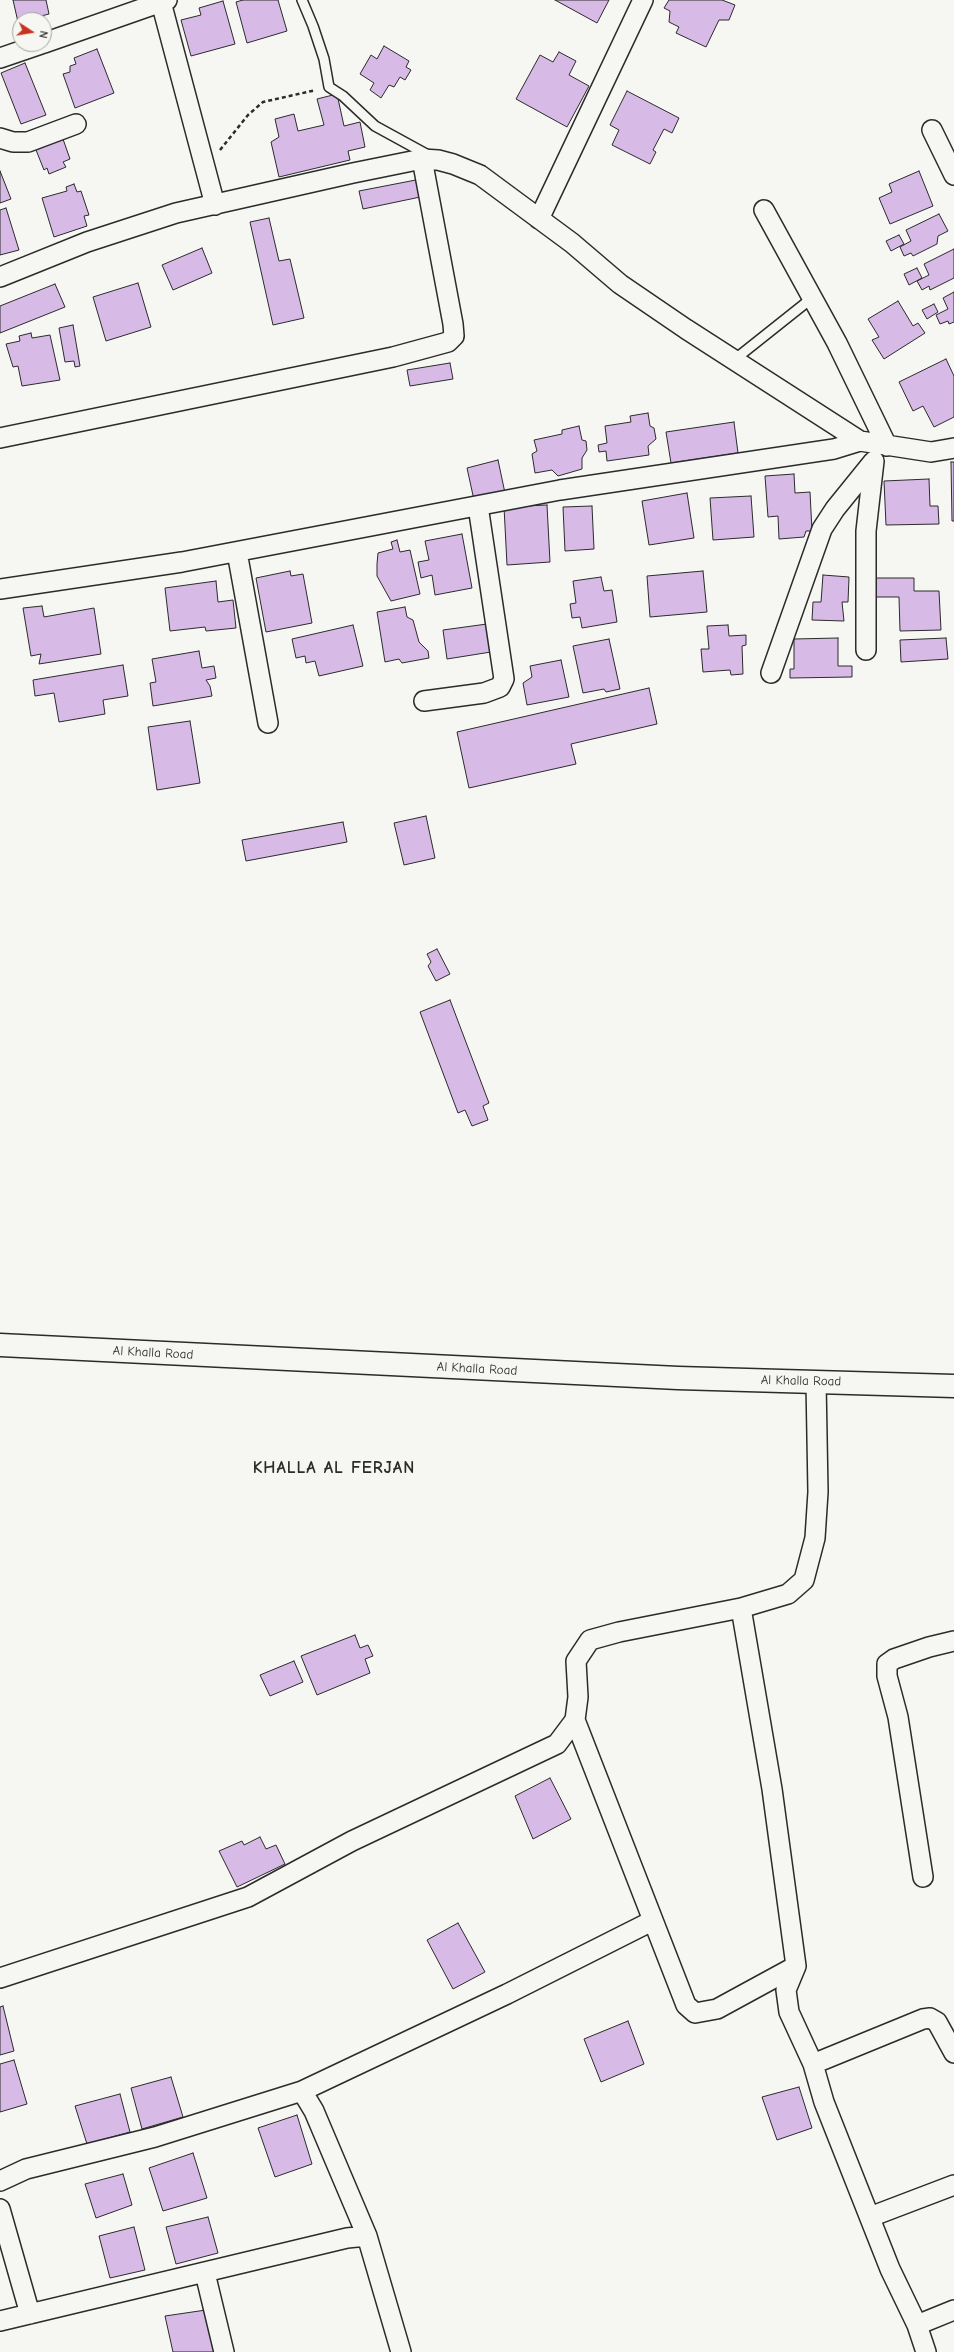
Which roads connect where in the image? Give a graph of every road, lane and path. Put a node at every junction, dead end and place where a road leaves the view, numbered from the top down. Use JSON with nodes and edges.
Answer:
{"nodes":[{"id":1,"x":302,"y":0,"type":"edge"},
{"id":2,"x":643,"y":0,"type":"edge"},
{"id":3,"x":164,"y":1,"type":"edge"},
{"id":4,"x":52,"y":41,"type":"edge"},
{"id":5,"x":18,"y":52,"type":"edge"},
{"id":6,"x":0,"y":58,"type":"edge"},
{"id":7,"x":329,"y":87,"type":"junction"},
{"id":8,"x":76,"y":124,"type":"dead end"},
{"id":9,"x":932,"y":130,"type":"dead end"},
{"id":10,"x":0,"y":138,"type":"edge"},
{"id":11,"x":430,"y":160,"type":"junction"},
{"id":12,"x":206,"y":170,"type":"junction"},
{"id":13,"x":954,"y":175,"type":"edge"},
{"id":14,"x":215,"y":205,"type":"junction"},
{"id":15,"x":764,"y":210,"type":"dead end"},
{"id":16,"x":538,"y":218,"type":"junction"},
{"id":17,"x":0,"y":277,"type":"edge"},
{"id":18,"x":812,"y":298,"type":"junction"},
{"id":19,"x":734,"y":360,"type":"junction"},
{"id":20,"x":0,"y":438,"type":"edge"},
{"id":21,"x":874,"y":448,"type":"junction"},
{"id":22,"x":954,"y":448,"type":"edge"},
{"id":23,"x":478,"y":506,"type":"junction"},
{"id":24,"x":237,"y":552,"type":"junction"},
{"id":25,"x":0,"y":589,"type":"edge"},
{"id":26,"x":866,"y":650,"type":"dead end"},
{"id":27,"x":771,"y":673,"type":"dead end"},
{"id":28,"x":424,"y":701,"type":"dead end"},
{"id":29,"x":268,"y":723,"type":"dead end"},
{"id":30,"x":0,"y":1345,"type":"edge"},
{"id":31,"x":816,"y":1382,"type":"junction"},
{"id":32,"x":954,"y":1386,"type":"edge"},
{"id":33,"x":740,"y":1608,"type":"junction"},
{"id":34,"x":954,"y":1641,"type":"edge"},
{"id":35,"x":575,"y":1720,"type":"junction"},
{"id":36,"x":923,"y":1877,"type":"dead end"},
{"id":37,"x":652,"y":1921,"type":"junction"},
{"id":38,"x":796,"y":1966,"type":"junction"},
{"id":39,"x":0,"y":1978,"type":"edge"},
{"id":40,"x":954,"y":2053,"type":"edge"},
{"id":41,"x":813,"y":2064,"type":"junction"},
{"id":42,"x":302,"y":2091,"type":"junction"},
{"id":43,"x":0,"y":2181,"type":"edge"},
{"id":44,"x":954,"y":2185,"type":"edge"},
{"id":45,"x":0,"y":2209,"type":"edge"},
{"id":46,"x":870,"y":2217,"type":"junction"},
{"id":47,"x":367,"y":2236,"type":"junction"},
{"id":48,"x":204,"y":2273,"type":"junction"},
{"id":49,"x":954,"y":2310,"type":"edge"},
{"id":50,"x":30,"y":2314,"type":"junction"},
{"id":51,"x":0,"y":2322,"type":"edge"},
{"id":52,"x":917,"y":2325,"type":"junction"},
{"id":53,"x":224,"y":2352,"type":"edge"},
{"id":54,"x":401,"y":2352,"type":"edge"},
{"id":55,"x":926,"y":2352,"type":"edge"}],
"edges":[{"from":1,"to":7,"type":"lane"},
{"from":2,"to":16,"type":"street"},
{"from":3,"to":4,"type":"street"},
{"from":3,"to":12,"type":"street"},
{"from":5,"to":6,"type":"street"},
{"from":7,"to":11,"type":"lane"},
{"from":7,"to":12,"type":"path"},
{"from":8,"to":10,"type":"street"},
{"from":9,"to":13,"type":"street"},
{"from":11,"to":14,"type":"street"},
{"from":11,"to":16,"type":"street"},
{"from":11,"to":20,"type":"street"},
{"from":12,"to":14,"type":"street"},
{"from":14,"to":17,"type":"street"},
{"from":15,"to":18,"type":"street"},
{"from":16,"to":19,"type":"street"},
{"from":18,"to":19,"type":"lane"},
{"from":18,"to":21,"type":"street"},
{"from":19,"to":21,"type":"street"},
{"from":21,"to":22,"type":"street"},
{"from":21,"to":23,"type":"street"},
{"from":21,"to":26,"type":"street"},
{"from":21,"to":27,"type":"street"},
{"from":23,"to":24,"type":"street"},
{"from":23,"to":28,"type":"street"},
{"from":24,"to":25,"type":"street"},
{"from":24,"to":29,"type":"street"},
{"from":30,"to":31,"type":"street","name":"Al Khalla Road"},
{"from":31,"to":32,"type":"street","name":"Al Khalla Road"},
{"from":31,"to":33,"type":"street"},
{"from":33,"to":35,"type":"street"},
{"from":33,"to":38,"type":"street"},
{"from":34,"to":36,"type":"street"},
{"from":35,"to":37,"type":"street"},
{"from":35,"to":39,"type":"street"},
{"from":37,"to":38,"type":"street"},
{"from":37,"to":42,"type":"street"},
{"from":38,"to":41,"type":"street"},
{"from":40,"to":41,"type":"street"},
{"from":41,"to":46,"type":"street"},
{"from":42,"to":43,"type":"street"},
{"from":42,"to":47,"type":"street"},
{"from":44,"to":46,"type":"street"},
{"from":45,"to":50,"type":"street"},
{"from":46,"to":52,"type":"street"},
{"from":47,"to":48,"type":"street"},
{"from":47,"to":54,"type":"street"},
{"from":48,"to":50,"type":"street"},
{"from":48,"to":53,"type":"street"},
{"from":49,"to":52,"type":"street"},
{"from":50,"to":51,"type":"street"},
{"from":52,"to":55,"type":"street"}]}
